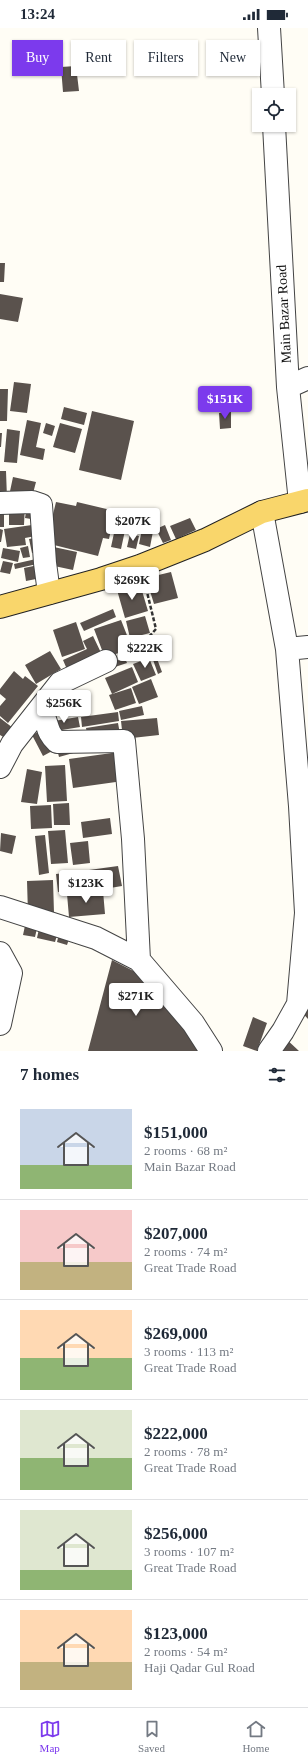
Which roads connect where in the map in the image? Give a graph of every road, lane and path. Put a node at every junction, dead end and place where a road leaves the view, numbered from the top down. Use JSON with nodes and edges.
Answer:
{"nodes":[{"id":1,"x":269,"y":28,"type":"edge"},
{"id":2,"x":273,"y":88,"type":"edge"},
{"id":3,"x":274,"y":132,"type":"edge"},
{"id":4,"x":308,"y":378,"type":"edge"},
{"id":5,"x":288,"y":387,"type":"junction"},
{"id":6,"x":304,"y":501,"type":"edge"},
{"id":7,"x":0,"y":503,"type":"edge"},
{"id":8,"x":262,"y":512,"type":"junction"},
{"id":9,"x":140,"y":566,"type":"junction"},
{"id":10,"x":49,"y":593,"type":"junction"},
{"id":11,"x":0,"y":606,"type":"edge"},
{"id":12,"x":308,"y":647,"type":"edge"},
{"id":13,"x":287,"y":649,"type":"junction"},
{"id":14,"x":106,"y":661,"type":"joint"},
{"id":15,"x":40,"y":709,"type":"junction"},
{"id":16,"x":300,"y":724,"type":"edge"},
{"id":17,"x":0,"y":767,"type":"edge"},
{"id":18,"x":0,"y":907,"type":"edge"},
{"id":19,"x":0,"y":953,"type":"edge"},
{"id":20,"x":139,"y":960,"type":"junction"},
{"id":21,"x":303,"y":999,"type":"edge"},
{"id":22,"x":0,"y":1024,"type":"edge"},
{"id":23,"x":211,"y":1051,"type":"edge"},
{"id":24,"x":269,"y":1051,"type":"edge"}],
"edges":[{"from":1,"to":2,"type":"street"},
{"from":3,"to":5,"type":"street","name":"Main Bazar Road"},
{"from":4,"to":5,"type":"street"},
{"from":5,"to":6,"type":"street","name":"Main Bazar Road"},
{"from":6,"to":8,"type":"main road"},
{"from":7,"to":10,"type":"street"},
{"from":8,"to":9,"type":"main road"},
{"from":8,"to":13,"type":"street"},
{"from":9,"to":10,"type":"main road"},
{"from":9,"to":14,"type":"path"},
{"from":10,"to":11,"type":"main road"},
{"from":12,"to":13,"type":"street"},
{"from":13,"to":16,"type":"street"},
{"from":14,"to":15,"type":"street"},
{"from":15,"to":17,"type":"street"},
{"from":15,"to":20,"type":"street"},
{"from":16,"to":21,"type":"street"},
{"from":18,"to":20,"type":"street"},
{"from":19,"to":22,"type":"street"},
{"from":20,"to":23,"type":"street"},
{"from":21,"to":24,"type":"street"}]}
